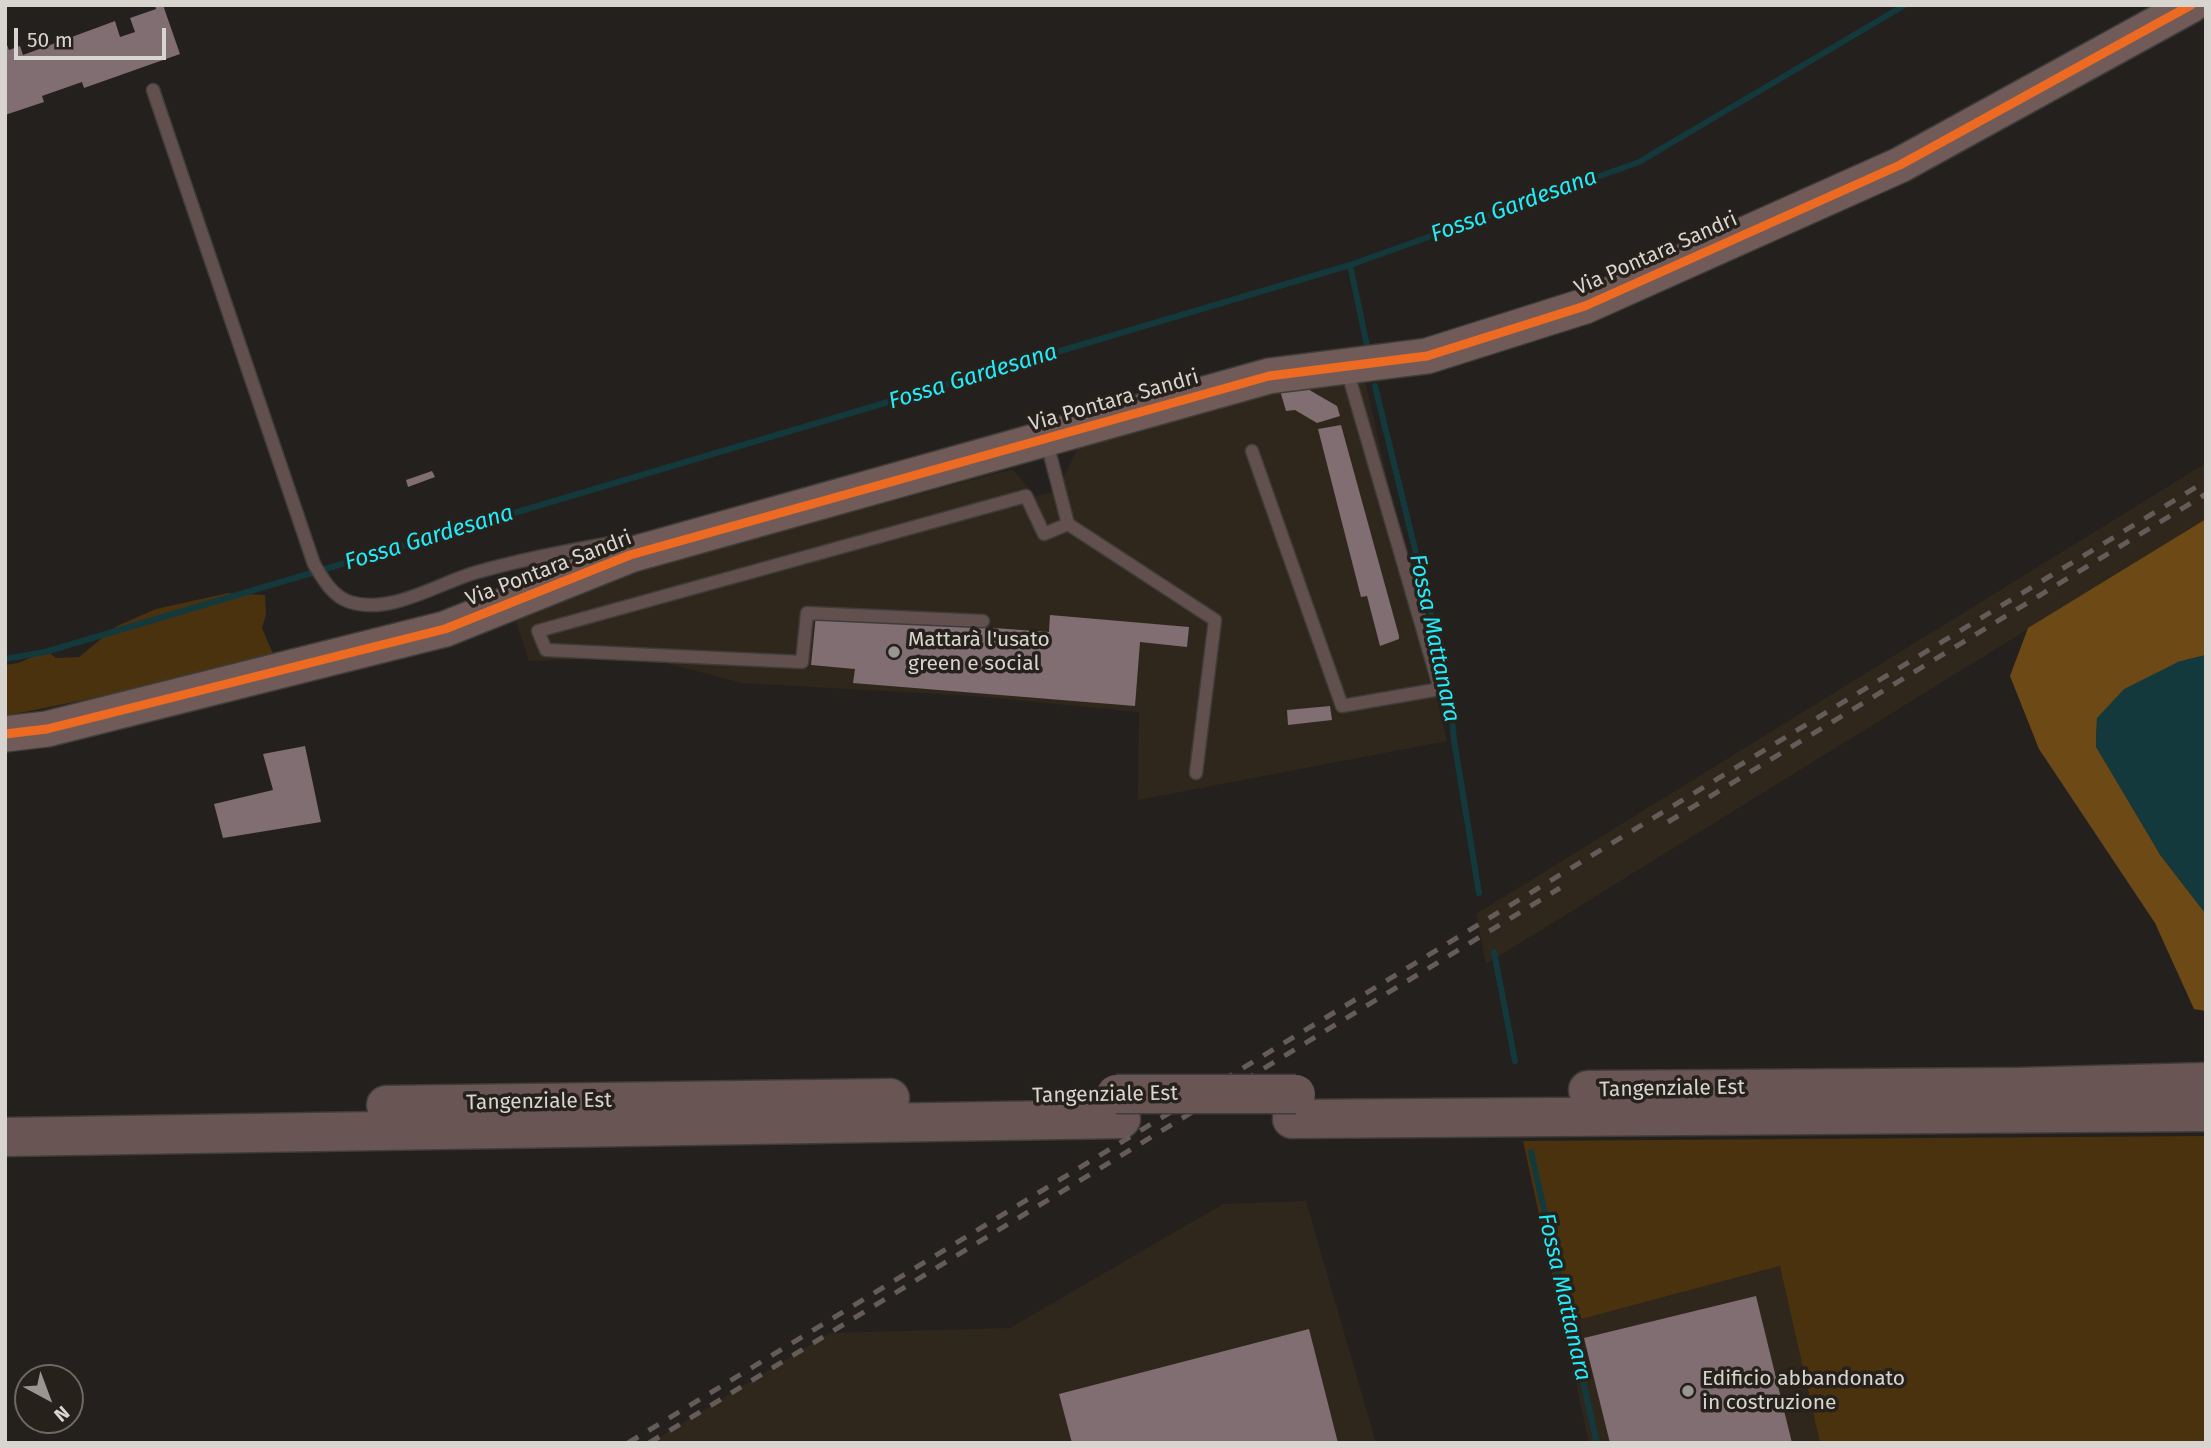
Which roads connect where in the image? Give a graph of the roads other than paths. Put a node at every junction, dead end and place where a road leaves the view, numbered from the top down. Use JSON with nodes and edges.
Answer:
{"nodes":[{"id":1,"x":2191,"y":5,"type":"edge"},
{"id":2,"x":153,"y":90,"type":"dead end"},
{"id":3,"x":1346,"y":366,"type":"junction"},
{"id":4,"x":1046,"y":439,"type":"junction"},
{"id":5,"x":1252,"y":451,"type":"dead end"},
{"id":6,"x":1068,"y":524,"type":"junction"},
{"id":7,"x":630,"y":555,"type":"junction"},
{"id":8,"x":983,"y":621,"type":"dead end"},
{"id":9,"x":5,"y":734,"type":"edge"},
{"id":10,"x":1196,"y":773,"type":"dead end"},
{"id":11,"x":2206,"y":1082,"type":"edge"},
{"id":12,"x":1294,"y":1106,"type":"junction"},
{"id":13,"x":1118,"y":1107,"type":"junction"},
{"id":14,"x":5,"y":1112,"type":"edge"},
{"id":15,"x":2206,"y":1112,"type":"edge"},
{"id":16,"x":5,"y":1137,"type":"edge"}],
"edges":[{"from":1,"to":3,"type":"street","name":"Via Pontara Sandri"},
{"from":2,"to":7,"type":"lane"},
{"from":3,"to":4,"type":"street","name":"Via Pontara Sandri"},
{"from":3,"to":5,"type":"lane"},
{"from":4,"to":6,"type":"lane"},
{"from":4,"to":7,"type":"street","name":"Via Pontara Sandri"},
{"from":6,"to":8,"type":"lane"},
{"from":6,"to":10,"type":"lane"},
{"from":7,"to":9,"type":"street","name":"Via Pontara Sandri"},
{"from":11,"to":12,"type":"highway","name":"Tangenziale Est"},
{"from":12,"to":13,"type":"highway","name":"Tangenziale Est"},
{"from":12,"to":15,"type":"highway","name":"Tangenziale Est"},
{"from":13,"to":14,"type":"highway","name":"Tangenziale Est"},
{"from":13,"to":16,"type":"highway","name":"Tangenziale Est"}]}
